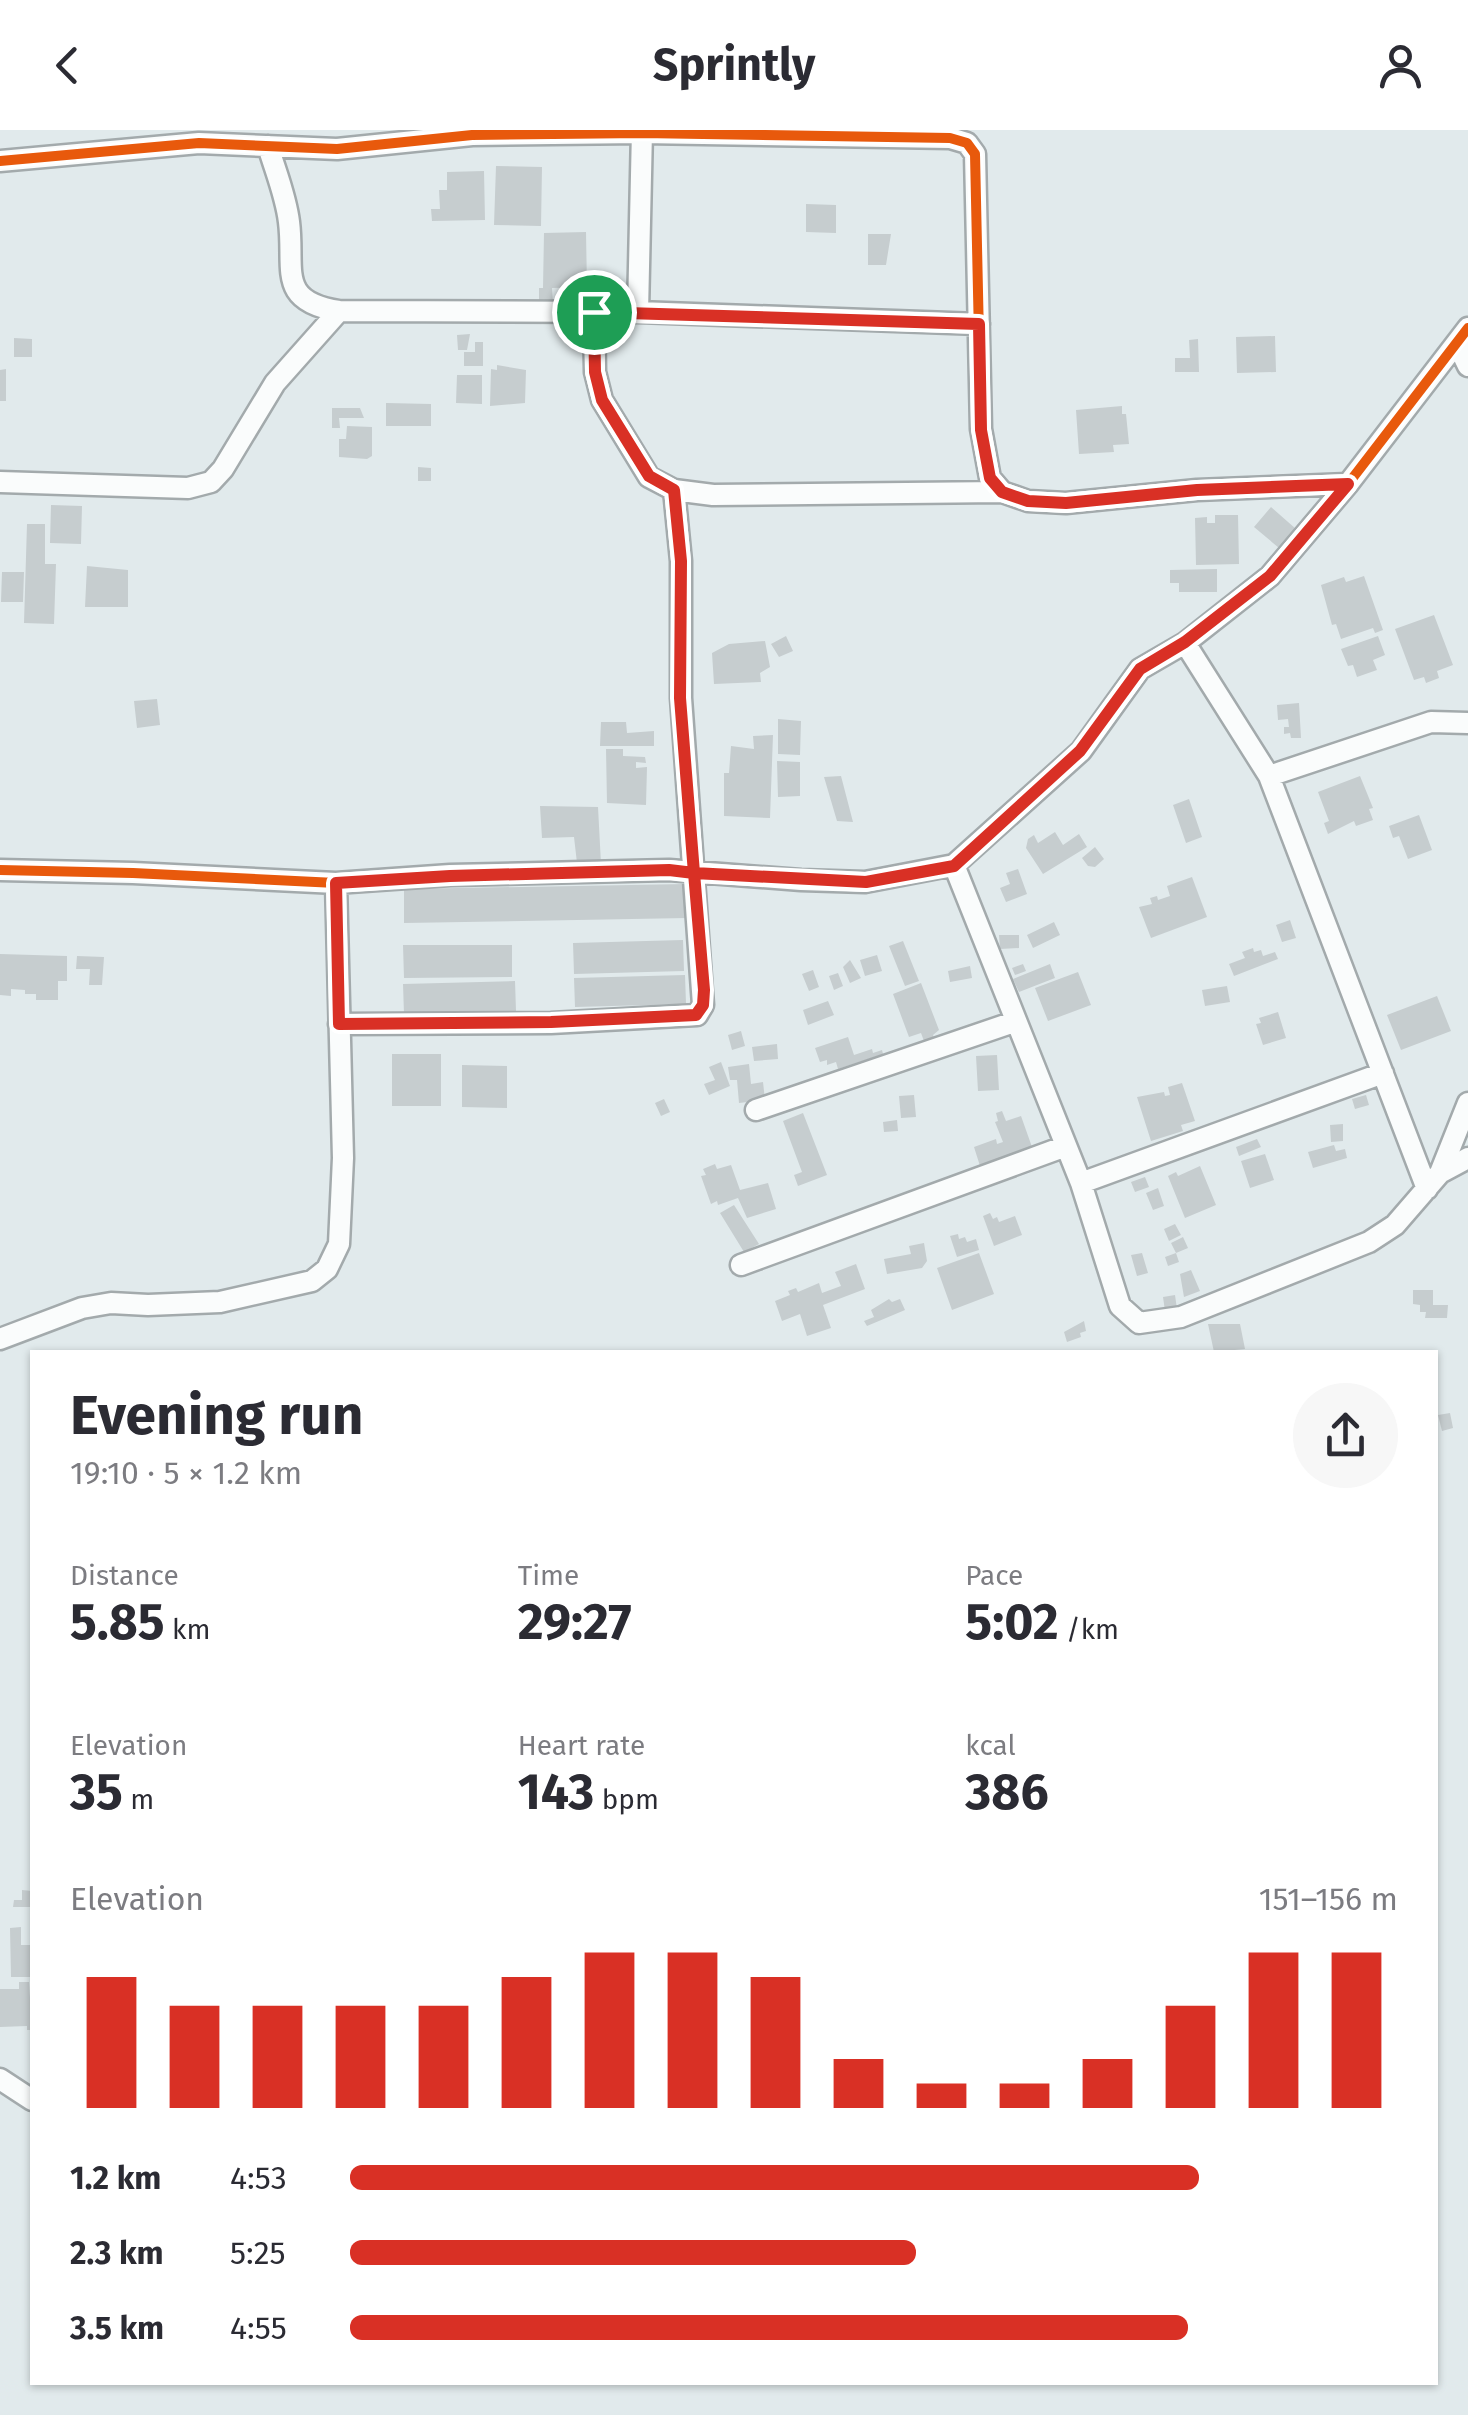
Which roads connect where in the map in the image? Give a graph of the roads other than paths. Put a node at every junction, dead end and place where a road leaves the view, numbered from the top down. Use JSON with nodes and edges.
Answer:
{"nodes":[{"id":1,"x":642,"y":132,"type":"edge"},
{"id":2,"x":800,"y":133,"type":"edge"},
{"id":3,"x":268,"y":146,"type":"junction"},
{"id":4,"x":0,"y":161,"type":"edge"},
{"id":5,"x":338,"y":311,"type":"junction"},
{"id":6,"x":594,"y":312,"type":"junction"},
{"id":7,"x":638,"y":312,"type":"junction"},
{"id":8,"x":979,"y":324,"type":"junction"},
{"id":9,"x":1462,"y":335,"type":"edge"},
{"id":10,"x":1468,"y":366,"type":"edge"},
{"id":11,"x":0,"y":482,"type":"edge"},
{"id":12,"x":1348,"y":484,"type":"junction"},
{"id":13,"x":674,"y":490,"type":"junction"},
{"id":14,"x":1002,"y":492,"type":"junction"},
{"id":15,"x":1185,"y":642,"type":"junction"},
{"id":16,"x":1468,"y":723,"type":"edge"},
{"id":17,"x":1269,"y":776,"type":"junction"},
{"id":18,"x":954,"y":866,"type":"junction"},
{"id":19,"x":0,"y":870,"type":"edge"},
{"id":20,"x":694,"y":873,"type":"junction"},
{"id":21,"x":336,"y":883,"type":"junction"},
{"id":22,"x":1014,"y":1022,"type":"junction"},
{"id":23,"x":339,"y":1024,"type":"junction"},
{"id":24,"x":1383,"y":1074,"type":"junction"},
{"id":25,"x":1468,"y":1103,"type":"edge"},
{"id":26,"x":756,"y":1110,"type":"dead end"},
{"id":27,"x":1066,"y":1146,"type":"junction"},
{"id":28,"x":1468,"y":1158,"type":"edge"},
{"id":29,"x":1434,"y":1181,"type":"junction"},
{"id":30,"x":1081,"y":1183,"type":"junction"},
{"id":31,"x":741,"y":1265,"type":"dead end"},
{"id":32,"x":0,"y":1339,"type":"edge"}],
"edges":[{"from":1,"to":2,"type":"street"},
{"from":1,"to":3,"type":"street"},
{"from":1,"to":7,"type":"street"},
{"from":2,"to":8,"type":"street"},
{"from":3,"to":4,"type":"street"},
{"from":3,"to":5,"type":"street"},
{"from":5,"to":6,"type":"street"},
{"from":5,"to":11,"type":"street"},
{"from":6,"to":7,"type":"street"},
{"from":6,"to":13,"type":"street"},
{"from":7,"to":8,"type":"street"},
{"from":8,"to":14,"type":"street"},
{"from":9,"to":10,"type":"street"},
{"from":9,"to":12,"type":"street"},
{"from":12,"to":14,"type":"street"},
{"from":12,"to":15,"type":"street"},
{"from":13,"to":14,"type":"street"},
{"from":13,"to":20,"type":"street"},
{"from":15,"to":17,"type":"street"},
{"from":15,"to":18,"type":"street"},
{"from":16,"to":17,"type":"street"},
{"from":17,"to":24,"type":"street"},
{"from":18,"to":20,"type":"street"},
{"from":18,"to":22,"type":"street"},
{"from":19,"to":21,"type":"street"},
{"from":20,"to":21,"type":"street"},
{"from":20,"to":23,"type":"street"},
{"from":21,"to":23,"type":"street"},
{"from":22,"to":26,"type":"street"},
{"from":22,"to":27,"type":"street"},
{"from":23,"to":32,"type":"street"},
{"from":24,"to":29,"type":"street"},
{"from":24,"to":30,"type":"street"},
{"from":25,"to":29,"type":"street"},
{"from":27,"to":30,"type":"street"},
{"from":27,"to":31,"type":"street"},
{"from":28,"to":29,"type":"street"},
{"from":29,"to":30,"type":"street"}]}
